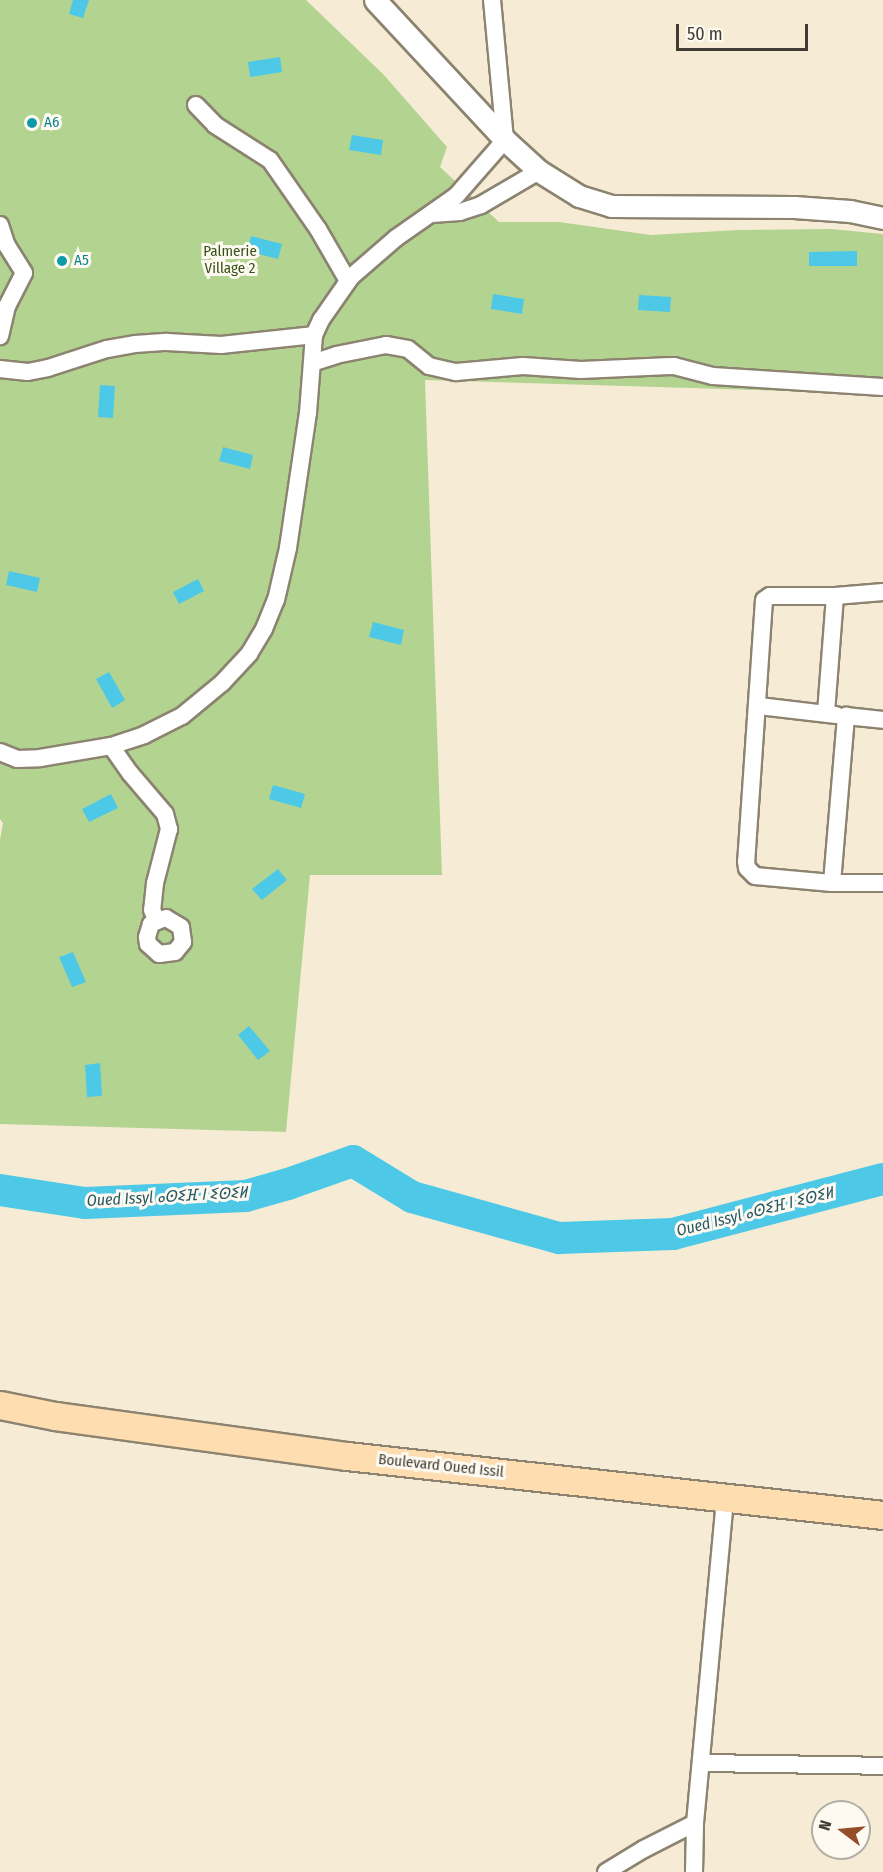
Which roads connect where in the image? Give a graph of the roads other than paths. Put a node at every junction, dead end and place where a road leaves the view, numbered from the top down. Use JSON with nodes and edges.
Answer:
{"nodes":[{"id":1,"x":375,"y":0,"type":"edge"},
{"id":2,"x":492,"y":0,"type":"edge"},
{"id":3,"x":196,"y":105,"type":"dead end"},
{"id":4,"x":505,"y":140,"type":"junction"},
{"id":5,"x":539,"y":171,"type":"junction"},
{"id":6,"x":432,"y":214,"type":"junction"},
{"id":7,"x":883,"y":218,"type":"edge"},
{"id":8,"x":0,"y":225,"type":"edge"},
{"id":9,"x":348,"y":281,"type":"junction"},
{"id":10,"x":314,"y":335,"type":"junction"},
{"id":11,"x":0,"y":336,"type":"edge"},
{"id":12,"x":312,"y":363,"type":"junction"},
{"id":13,"x":0,"y":369,"type":"edge"},
{"id":14,"x":883,"y":387,"type":"edge"},
{"id":15,"x":883,"y":592,"type":"edge"},
{"id":16,"x":835,"y":596,"type":"junction"},
{"id":17,"x":759,"y":706,"type":"junction"},
{"id":18,"x":825,"y":713,"type":"junction"},
{"id":19,"x":846,"y":716,"type":"junction"},
{"id":20,"x":883,"y":720,"type":"edge"},
{"id":21,"x":111,"y":746,"type":"junction"},
{"id":22,"x":0,"y":752,"type":"edge"},
{"id":23,"x":832,"y":883,"type":"junction"},
{"id":24,"x":883,"y":883,"type":"edge"},
{"id":25,"x":157,"y":921,"type":"dead end"},
{"id":26,"x":0,"y":1405,"type":"edge"},
{"id":27,"x":725,"y":1497,"type":"junction"},
{"id":28,"x":883,"y":1515,"type":"edge"},
{"id":29,"x":702,"y":1763,"type":"junction"},
{"id":30,"x":883,"y":1766,"type":"edge"},
{"id":31,"x":695,"y":1823,"type":"junction"},
{"id":32,"x":606,"y":1872,"type":"edge"},
{"id":33,"x":694,"y":1872,"type":"edge"}],
"edges":[{"from":1,"to":4,"type":"street"},
{"from":2,"to":4,"type":"street"},
{"from":3,"to":9,"type":"street"},
{"from":4,"to":5,"type":"street"},
{"from":4,"to":6,"type":"street"},
{"from":5,"to":6,"type":"street"},
{"from":5,"to":7,"type":"street"},
{"from":6,"to":9,"type":"street"},
{"from":8,"to":11,"type":"street"},
{"from":9,"to":10,"type":"street"},
{"from":10,"to":12,"type":"street"},
{"from":10,"to":13,"type":"street"},
{"from":12,"to":14,"type":"street"},
{"from":12,"to":21,"type":"street"},
{"from":15,"to":16,"type":"street"},
{"from":16,"to":17,"type":"street"},
{"from":16,"to":18,"type":"street"},
{"from":17,"to":18,"type":"street"},
{"from":17,"to":23,"type":"street"},
{"from":18,"to":19,"type":"street"},
{"from":19,"to":20,"type":"street"},
{"from":19,"to":23,"type":"street"},
{"from":21,"to":22,"type":"street"},
{"from":21,"to":25,"type":"street"},
{"from":23,"to":24,"type":"street"},
{"from":26,"to":27,"type":"main road","name":"Boulevard Oued Issil"},
{"from":27,"to":28,"type":"main road","name":"Boulevard Oued Issil"},
{"from":27,"to":29,"type":"street"},
{"from":29,"to":30,"type":"street"},
{"from":29,"to":31,"type":"street"},
{"from":31,"to":32,"type":"street"},
{"from":31,"to":33,"type":"street"}]}
